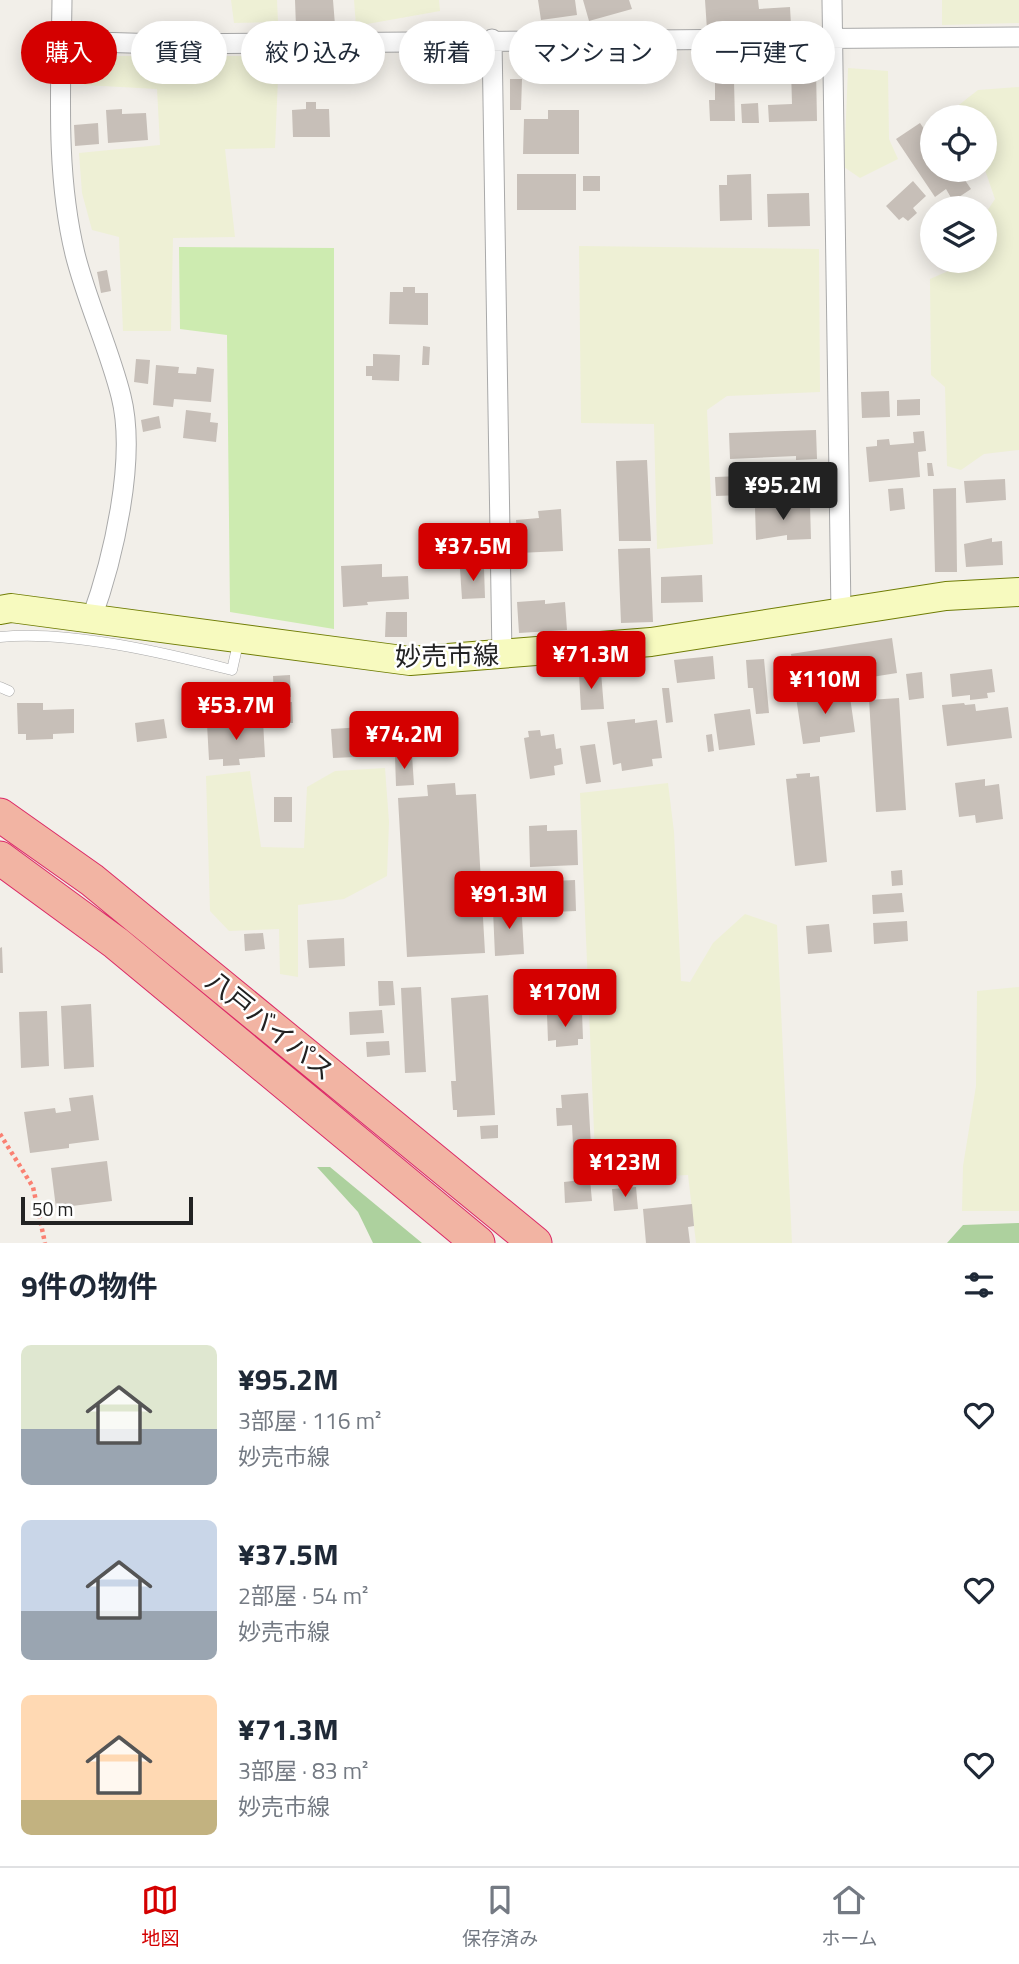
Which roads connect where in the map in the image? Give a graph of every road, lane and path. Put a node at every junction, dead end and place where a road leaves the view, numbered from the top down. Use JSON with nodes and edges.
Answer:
{"nodes":[{"id":1,"x":62,"y":0,"type":"edge"},
{"id":2,"x":832,"y":0,"type":"edge"},
{"id":3,"x":62,"y":21,"type":"edge"},
{"id":4,"x":832,"y":21,"type":"edge"},
{"id":5,"x":1019,"y":37,"type":"edge"},
{"id":6,"x":691,"y":38,"type":"edge"},
{"id":7,"x":835,"y":38,"type":"edge"},
{"id":8,"x":495,"y":39,"type":"edge"},
{"id":9,"x":399,"y":40,"type":"edge"},
{"id":10,"x":117,"y":43,"type":"edge"},
{"id":11,"x":61,"y":84,"type":"edge"},
{"id":12,"x":493,"y":84,"type":"edge"},
{"id":13,"x":833,"y":84,"type":"edge"},
{"id":14,"x":1019,"y":592,"type":"edge"},
{"id":15,"x":0,"y":610,"type":"edge"},
{"id":16,"x":841,"y":613,"type":"junction"},
{"id":17,"x":91,"y":620,"type":"junction"},
{"id":18,"x":0,"y":637,"type":"edge"},
{"id":19,"x":239,"y":639,"type":"junction"},
{"id":20,"x":502,"y":656,"type":"junction"},
{"id":21,"x":0,"y":815,"type":"edge"},
{"id":22,"x":0,"y":858,"type":"edge"},
{"id":23,"x":0,"y":1134,"type":"edge"},
{"id":24,"x":44,"y":1243,"type":"edge"},
{"id":25,"x":478,"y":1243,"type":"edge"},
{"id":26,"x":535,"y":1243,"type":"edge"}],
"edges":[{"from":1,"to":3,"type":"street"},
{"from":2,"to":4,"type":"street"},
{"from":5,"to":7,"type":"street"},
{"from":6,"to":8,"type":"street"},
{"from":9,"to":10,"type":"street"},
{"from":11,"to":17,"type":"street"},
{"from":12,"to":20,"type":"street"},
{"from":13,"to":16,"type":"street"},
{"from":14,"to":16,"type":"main road","name":"妙売市線"},
{"from":15,"to":17,"type":"main road","name":"妙売市線"},
{"from":16,"to":20,"type":"main road","name":"妙売市線"},
{"from":17,"to":19,"type":"main road","name":"妙売市線"},
{"from":18,"to":19,"type":"lane"},
{"from":19,"to":20,"type":"main road","name":"妙売市線"},
{"from":21,"to":26,"type":"highway","name":"八戸バイパス"},
{"from":22,"to":25,"type":"highway","name":"八戸バイパス"},
{"from":23,"to":24,"type":"path"}]}
